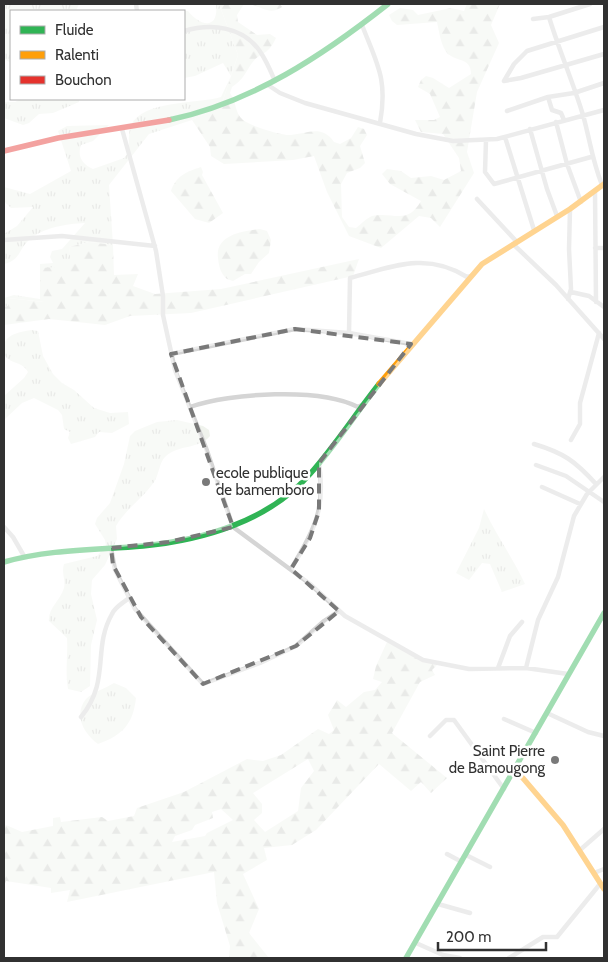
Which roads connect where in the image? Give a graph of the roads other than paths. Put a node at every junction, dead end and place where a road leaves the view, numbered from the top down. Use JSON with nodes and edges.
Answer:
{"nodes":[{"id":1,"x":388,"y":4,"type":"edge"},
{"id":2,"x":567,"y":4,"type":"edge"},
{"id":3,"x":590,"y":4,"type":"edge"},
{"id":4,"x":569,"y":11,"type":"junction"},
{"id":5,"x":549,"y":17,"type":"junction"},
{"id":6,"x":534,"y":19,"type":"dead end"},
{"id":7,"x":362,"y":25,"type":"junction"},
{"id":8,"x":604,"y":27,"type":"edge"},
{"id":9,"x":185,"y":31,"type":"edge"},
{"id":10,"x":556,"y":40,"type":"junction"},
{"id":11,"x":604,"y":54,"type":"edge"},
{"id":12,"x":564,"y":66,"type":"junction"},
{"id":13,"x":275,"y":81,"type":"junction"},
{"id":14,"x":604,"y":83,"type":"edge"},
{"id":15,"x":268,"y":85,"type":"junction"},
{"id":16,"x":574,"y":93,"type":"junction"},
{"id":17,"x":548,"y":97,"type":"junction"},
{"id":18,"x":604,"y":110,"type":"edge"},
{"id":19,"x":508,"y":111,"type":"dead end"},
{"id":20,"x":583,"y":116,"type":"junction"},
{"id":21,"x":564,"y":120,"type":"junction"},
{"id":22,"x":556,"y":122,"type":"junction"},
{"id":23,"x":380,"y":123,"type":"junction"},
{"id":24,"x":122,"y":129,"type":"junction"},
{"id":25,"x":530,"y":129,"type":"junction"},
{"id":26,"x":505,"y":137,"type":"junction"},
{"id":27,"x":486,"y":140,"type":"junction"},
{"id":28,"x":4,"y":150,"type":"edge"},
{"id":29,"x":591,"y":157,"type":"junction"},
{"id":30,"x":567,"y":164,"type":"junction"},
{"id":31,"x":541,"y":171,"type":"junction"},
{"id":32,"x":517,"y":178,"type":"junction"},
{"id":33,"x":603,"y":185,"type":"edge"},
{"id":34,"x":595,"y":191,"type":"junction"},
{"id":35,"x":478,"y":199,"type":"dead end"},
{"id":36,"x":580,"y":202,"type":"junction"},
{"id":37,"x":570,"y":209,"type":"junction"},
{"id":38,"x":557,"y":216,"type":"junction"},
{"id":39,"x":534,"y":230,"type":"junction"},
{"id":40,"x":4,"y":240,"type":"edge"},
{"id":41,"x":515,"y":243,"type":"junction"},
{"id":42,"x":155,"y":246,"type":"junction"},
{"id":43,"x":595,"y":248,"type":"junction"},
{"id":44,"x":604,"y":248,"type":"edge"},
{"id":45,"x":471,"y":276,"type":"junction"},
{"id":46,"x":571,"y":292,"type":"junction"},
{"id":47,"x":568,"y":299,"type":"junction"},
{"id":48,"x":596,"y":302,"type":"junction"},
{"id":49,"x":604,"y":307,"type":"edge"},
{"id":50,"x":349,"y":333,"type":"junction"},
{"id":51,"x":599,"y":333,"type":"junction"},
{"id":52,"x":604,"y":340,"type":"edge"},
{"id":53,"x":410,"y":344,"type":"junction"},
{"id":54,"x":171,"y":354,"type":"junction"},
{"id":55,"x":362,"y":405,"type":"junction"},
{"id":56,"x":190,"y":407,"type":"junction"},
{"id":57,"x":570,"y":440,"type":"dead end"},
{"id":58,"x":534,"y":444,"type":"dead end"},
{"id":59,"x":319,"y":463,"type":"junction"},
{"id":60,"x":536,"y":465,"type":"dead end"},
{"id":61,"x":604,"y":477,"type":"edge"},
{"id":62,"x":596,"y":484,"type":"junction"},
{"id":63,"x":542,"y":488,"type":"dead end"},
{"id":64,"x":590,"y":490,"type":"junction"},
{"id":65,"x":604,"y":502,"type":"edge"},
{"id":66,"x":580,"y":504,"type":"junction"},
{"id":67,"x":233,"y":526,"type":"junction"},
{"id":68,"x":4,"y":527,"type":"edge"},
{"id":69,"x":111,"y":548,"type":"junction"},
{"id":70,"x":24,"y":556,"type":"junction"},
{"id":71,"x":4,"y":562,"type":"edge"},
{"id":72,"x":291,"y":569,"type":"junction"},
{"id":73,"x":129,"y":598,"type":"junction"},
{"id":74,"x":339,"y":612,"type":"junction"},
{"id":75,"x":604,"y":613,"type":"edge"},
{"id":76,"x":522,"y":622,"type":"dead end"},
{"id":77,"x":498,"y":668,"type":"junction"},
{"id":78,"x":526,"y":668,"type":"junction"},
{"id":79,"x":568,"y":674,"type":"junction"},
{"id":80,"x":547,"y":713,"type":"junction"},
{"id":81,"x":81,"y":717,"type":"dead end"},
{"id":82,"x":504,"y":719,"type":"dead end"},
{"id":83,"x":536,"y":733,"type":"junction"},
{"id":84,"x":430,"y":736,"type":"dead end"},
{"id":85,"x":604,"y":736,"type":"edge"},
{"id":86,"x":516,"y":770,"type":"junction"},
{"id":87,"x":504,"y":790,"type":"junction"},
{"id":88,"x":604,"y":830,"type":"edge"},
{"id":89,"x":580,"y":850,"type":"junction"},
{"id":90,"x":447,"y":854,"type":"dead end"},
{"id":91,"x":466,"y":855,"type":"junction"},
{"id":92,"x":462,"y":862,"type":"junction"},
{"id":93,"x":490,"y":867,"type":"dead end"},
{"id":94,"x":604,"y":869,"type":"edge"},
{"id":95,"x":594,"y":872,"type":"junction"},
{"id":96,"x":602,"y":886,"type":"edge"},
{"id":97,"x":438,"y":904,"type":"junction"},
{"id":98,"x":470,"y":913,"type":"dead end"},
{"id":99,"x":416,"y":943,"type":"junction"},
{"id":100,"x":406,"y":958,"type":"edge"},
{"id":101,"x":460,"y":958,"type":"edge"},
{"id":102,"x":509,"y":958,"type":"edge"}],
"edges":[{"from":1,"to":7,"type":"street"},
{"from":2,"to":4,"type":"street"},
{"from":3,"to":4,"type":"street"},
{"from":4,"to":5,"type":"street"},
{"from":5,"to":6,"type":"street"},
{"from":5,"to":10,"type":"street"},
{"from":7,"to":13,"type":"street"},
{"from":7,"to":23,"type":"street"},
{"from":8,"to":10,"type":"street"},
{"from":9,"to":13,"type":"street"},
{"from":10,"to":12,"type":"street"},
{"from":10,"to":12,"type":"street"},
{"from":11,"to":12,"type":"street"},
{"from":12,"to":16,"type":"street"},
{"from":13,"to":15,"type":"street"},
{"from":14,"to":16,"type":"street"},
{"from":15,"to":23,"type":"street"},
{"from":15,"to":24,"type":"street"},
{"from":16,"to":17,"type":"street"},
{"from":16,"to":20,"type":"street"},
{"from":17,"to":19,"type":"street"},
{"from":17,"to":21,"type":"street"},
{"from":18,"to":20,"type":"street"},
{"from":20,"to":21,"type":"street"},
{"from":20,"to":29,"type":"street"},
{"from":21,"to":22,"type":"street"},
{"from":22,"to":25,"type":"street"},
{"from":22,"to":30,"type":"street"},
{"from":23,"to":27,"type":"street"},
{"from":24,"to":28,"type":"street"},
{"from":24,"to":42,"type":"street"},
{"from":25,"to":26,"type":"street"},
{"from":25,"to":31,"type":"street"},
{"from":26,"to":27,"type":"street"},
{"from":26,"to":32,"type":"street"},
{"from":27,"to":32,"type":"street"},
{"from":29,"to":30,"type":"street"},
{"from":29,"to":33,"type":"street"},
{"from":30,"to":31,"type":"street"},
{"from":30,"to":36,"type":"street"},
{"from":31,"to":32,"type":"street"},
{"from":31,"to":38,"type":"street"},
{"from":32,"to":39,"type":"street"},
{"from":33,"to":34,"type":"street"},
{"from":34,"to":36,"type":"street"},
{"from":34,"to":43,"type":"street"},
{"from":35,"to":41,"type":"street"},
{"from":36,"to":37,"type":"street"},
{"from":37,"to":38,"type":"street"},
{"from":37,"to":46,"type":"street"},
{"from":38,"to":39,"type":"street"},
{"from":39,"to":41,"type":"street"},
{"from":40,"to":42,"type":"street"},
{"from":41,"to":45,"type":"street"},
{"from":41,"to":47,"type":"street"},
{"from":42,"to":54,"type":"street"},
{"from":43,"to":44,"type":"street"},
{"from":43,"to":48,"type":"street"},
{"from":45,"to":50,"type":"street"},
{"from":45,"to":53,"type":"street"},
{"from":46,"to":47,"type":"street"},
{"from":46,"to":48,"type":"street"},
{"from":47,"to":51,"type":"street"},
{"from":48,"to":49,"type":"street"},
{"from":50,"to":53,"type":"street"},
{"from":50,"to":54,"type":"street"},
{"from":51,"to":52,"type":"street"},
{"from":51,"to":57,"type":"street"},
{"from":53,"to":55,"type":"street"},
{"from":54,"to":56,"type":"street"},
{"from":55,"to":56,"type":"street"},
{"from":55,"to":59,"type":"street"},
{"from":56,"to":67,"type":"street"},
{"from":58,"to":62,"type":"street"},
{"from":59,"to":67,"type":"street"},
{"from":59,"to":72,"type":"street"},
{"from":60,"to":64,"type":"street"},
{"from":61,"to":62,"type":"street"},
{"from":62,"to":64,"type":"street"},
{"from":63,"to":66,"type":"street"},
{"from":64,"to":65,"type":"street"},
{"from":64,"to":66,"type":"street"},
{"from":66,"to":78,"type":"street"},
{"from":67,"to":69,"type":"street"},
{"from":67,"to":72,"type":"street"},
{"from":68,"to":70,"type":"street"},
{"from":69,"to":70,"type":"street"},
{"from":69,"to":73,"type":"street"},
{"from":70,"to":71,"type":"street"},
{"from":72,"to":74,"type":"street"},
{"from":73,"to":74,"type":"street"},
{"from":73,"to":81,"type":"street"},
{"from":74,"to":77,"type":"street"},
{"from":75,"to":79,"type":"street"},
{"from":76,"to":77,"type":"street"},
{"from":77,"to":78,"type":"street"},
{"from":78,"to":79,"type":"street"},
{"from":79,"to":80,"type":"street"},
{"from":80,"to":83,"type":"street"},
{"from":80,"to":85,"type":"street"},
{"from":82,"to":83,"type":"street"},
{"from":83,"to":86,"type":"street"},
{"from":84,"to":87,"type":"street"},
{"from":86,"to":87,"type":"street"},
{"from":86,"to":89,"type":"street"},
{"from":87,"to":91,"type":"street"},
{"from":88,"to":89,"type":"street"},
{"from":89,"to":95,"type":"street"},
{"from":90,"to":92,"type":"street"},
{"from":91,"to":92,"type":"street"},
{"from":91,"to":93,"type":"street"},
{"from":92,"to":97,"type":"street"},
{"from":94,"to":95,"type":"street"},
{"from":95,"to":96,"type":"street"},
{"from":96,"to":102,"type":"street"},
{"from":97,"to":98,"type":"street"},
{"from":97,"to":99,"type":"street"},
{"from":99,"to":100,"type":"street"},
{"from":99,"to":101,"type":"street"}]}
